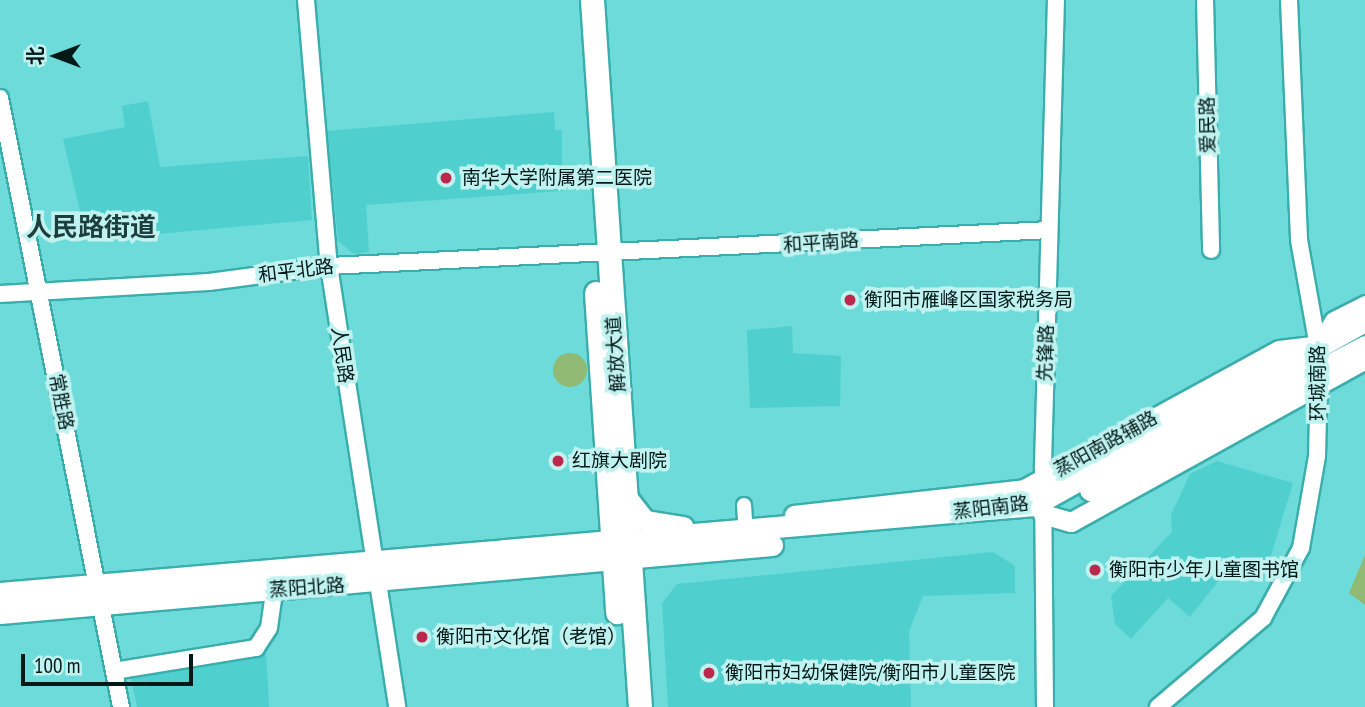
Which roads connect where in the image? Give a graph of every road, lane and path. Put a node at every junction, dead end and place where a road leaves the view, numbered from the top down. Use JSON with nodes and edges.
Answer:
{"nodes":[{"id":1,"x":306,"y":0,"type":"edge"},
{"id":2,"x":578,"y":0,"type":"edge"},
{"id":3,"x":592,"y":0,"type":"edge"},
{"id":4,"x":1045,"y":0,"type":"edge"},
{"id":5,"x":1056,"y":0,"type":"edge"},
{"id":6,"x":1205,"y":0,"type":"edge"},
{"id":7,"x":1289,"y":0,"type":"edge"},
{"id":8,"x":1,"y":107,"type":"edge"},
{"id":9,"x":1044,"y":230,"type":"junction"},
{"id":10,"x":1211,"y":250,"type":"dead end"},
{"id":11,"x":601,"y":254,"type":"junction"},
{"id":12,"x":329,"y":266,"type":"junction"},
{"id":13,"x":38,"y":291,"type":"junction"},
{"id":14,"x":0,"y":294,"type":"edge"},
{"id":15,"x":1365,"y":305,"type":"edge"},
{"id":16,"x":1365,"y":321,"type":"edge"},
{"id":17,"x":1319,"y":345,"type":"junction"},
{"id":18,"x":1365,"y":346,"type":"edge"},
{"id":19,"x":1365,"y":359,"type":"edge"},
{"id":20,"x":1319,"y":377,"type":"junction"},
{"id":21,"x":625,"y":494,"type":"junction"},
{"id":22,"x":1039,"y":500,"type":"junction"},
{"id":23,"x":745,"y":519,"type":"junction"},
{"id":24,"x":621,"y":551,"type":"junction"},
{"id":25,"x":373,"y":559,"type":"junction"},
{"id":26,"x":376,"y":584,"type":"junction"},
{"id":27,"x":274,"y":591,"type":"junction"},
{"id":28,"x":0,"y":593,"type":"edge"},
{"id":29,"x":98,"y":593,"type":"junction"},
{"id":30,"x":0,"y":613,"type":"edge"},
{"id":31,"x":114,"y":671,"type":"junction"},
{"id":32,"x":121,"y":707,"type":"edge"},
{"id":33,"x":397,"y":707,"type":"edge"},
{"id":34,"x":625,"y":707,"type":"edge"},
{"id":35,"x":640,"y":707,"type":"edge"},
{"id":36,"x":1038,"y":707,"type":"edge"},
{"id":37,"x":1045,"y":707,"type":"edge"},
{"id":38,"x":1158,"y":707,"type":"edge"}],
"edges":[{"from":1,"to":12,"type":"street","name":"人民路"},
{"from":2,"to":11,"type":"highway","name":"解放大道"},
{"from":3,"to":11,"type":"highway","name":"解放大道"},
{"from":4,"to":9,"type":"street","name":"先锋路"},
{"from":5,"to":9,"type":"street","name":"先锋路"},
{"from":6,"to":10,"type":"street","name":"爱民路"},
{"from":7,"to":17,"type":"street","name":"环城南路"},
{"from":8,"to":13,"type":"street","name":"常胜路"},
{"from":9,"to":11,"type":"street","name":"和平南路"},
{"from":9,"to":22,"type":"street","name":"先锋路"},
{"from":11,"to":12,"type":"street","name":"和平北路"},
{"from":11,"to":21,"type":"highway","name":"解放大道"},
{"from":11,"to":24,"type":"highway","name":"解放大道"},
{"from":12,"to":13,"type":"street","name":"和平北路"},
{"from":12,"to":25,"type":"street","name":"人民路"},
{"from":13,"to":14,"type":"street","name":"和平北路"},
{"from":13,"to":29,"type":"street","name":"常胜路"},
{"from":15,"to":17,"type":"main road"},
{"from":16,"to":17,"type":"main road","name":"蒸阳南路"},
{"from":17,"to":20,"type":"street","name":"环城南路"},
{"from":17,"to":22,"type":"main road","name":"蒸阳南路"},
{"from":18,"to":20,"type":"main road","name":"蒸阳南路"},
{"from":19,"to":20,"type":"main road"},
{"from":20,"to":22,"type":"main road","name":"蒸阳南路"},
{"from":20,"to":38,"type":"street","name":"环城南路"},
{"from":21,"to":23,"type":"main road"},
{"from":21,"to":24,"type":"highway","name":"解放大道"},
{"from":22,"to":23,"type":"main road","name":"蒸阳南路"},
{"from":22,"to":24,"type":"main road","name":"蒸阳南路"},
{"from":22,"to":36,"type":"street","name":"先锋路"},
{"from":22,"to":37,"type":"street","name":"先锋路"},
{"from":23,"to":24,"type":"main road","name":"蒸阳南路"},
{"from":24,"to":25,"type":"main road","name":"蒸阳北路"},
{"from":24,"to":26,"type":"main road","name":"蒸阳北路"},
{"from":24,"to":34,"type":"highway","name":"解放大道"},
{"from":24,"to":35,"type":"highway","name":"解放大道"},
{"from":25,"to":26,"type":"street","name":"人民路"},
{"from":25,"to":29,"type":"main road","name":"蒸阳北路"},
{"from":26,"to":27,"type":"main road","name":"蒸阳北路"},
{"from":26,"to":33,"type":"street","name":"人民路"},
{"from":27,"to":29,"type":"main road","name":"蒸阳北路"},
{"from":27,"to":31,"type":"street"},
{"from":28,"to":29,"type":"main road","name":"蒸阳北路"},
{"from":29,"to":30,"type":"main road","name":"蒸阳北路"},
{"from":29,"to":31,"type":"street","name":"常胜路"},
{"from":31,"to":32,"type":"street","name":"常胜路"}]}
